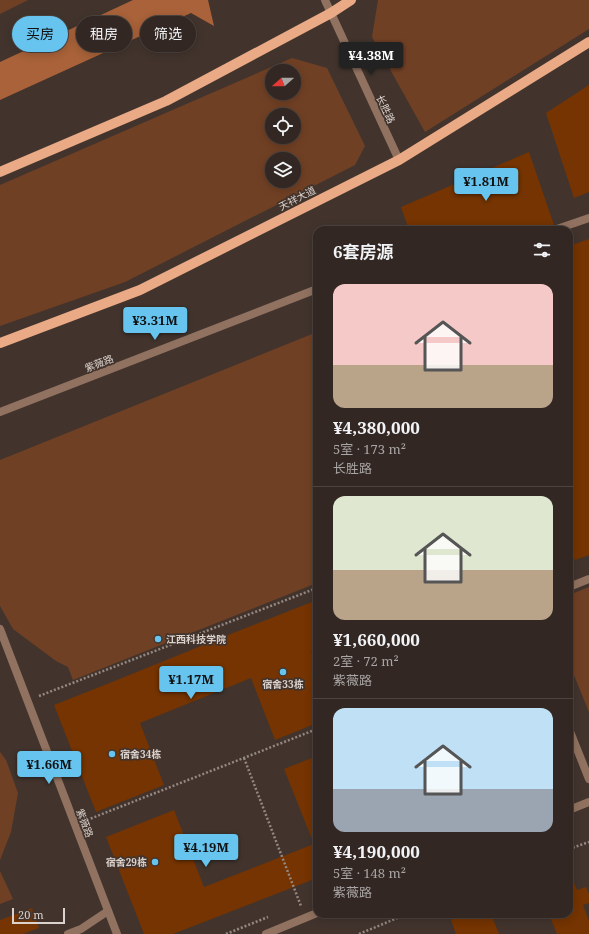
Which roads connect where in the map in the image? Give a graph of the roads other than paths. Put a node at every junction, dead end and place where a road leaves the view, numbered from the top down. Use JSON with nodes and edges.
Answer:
{"nodes":[{"id":1,"x":325,"y":0,"type":"edge"},
{"id":2,"x":351,"y":0,"type":"edge"},
{"id":3,"x":331,"y":13,"type":"junction"},
{"id":4,"x":589,"y":42,"type":"edge"},
{"id":5,"x":399,"y":160,"type":"junction"},
{"id":6,"x":0,"y":172,"type":"edge"},
{"id":7,"x":589,"y":218,"type":"edge"},
{"id":8,"x":566,"y":226,"type":"edge"},
{"id":9,"x":313,"y":291,"type":"edge"},
{"id":10,"x":0,"y":343,"type":"edge"},
{"id":11,"x":0,"y":412,"type":"edge"},
{"id":12,"x":589,"y":579,"type":"edge"},
{"id":13,"x":573,"y":585,"type":"edge"},
{"id":14,"x":0,"y":629,"type":"edge"},
{"id":15,"x":573,"y":738,"type":"edge"},
{"id":16,"x":589,"y":779,"type":"edge"},
{"id":17,"x":589,"y":802,"type":"edge"},
{"id":18,"x":573,"y":808,"type":"edge"},
{"id":19,"x":108,"y":911,"type":"junction"},
{"id":20,"x":313,"y":915,"type":"edge"},
{"id":21,"x":68,"y":934,"type":"edge"},
{"id":22,"x":117,"y":934,"type":"edge"},
{"id":23,"x":266,"y":934,"type":"edge"}],
"edges":[{"from":1,"to":3,"type":"street","name":"长胜路"},
{"from":2,"to":3,"type":"main road"},
{"from":3,"to":5,"type":"street","name":"长胜路"},
{"from":3,"to":6,"type":"main road"},
{"from":4,"to":5,"type":"main road","name":"天祥大道"},
{"from":5,"to":10,"type":"main road","name":"天祥大道"},
{"from":7,"to":8,"type":"street"},
{"from":9,"to":11,"type":"street","name":"紫薇路"},
{"from":12,"to":13,"type":"street"},
{"from":14,"to":19,"type":"street","name":"紫薇路"},
{"from":15,"to":16,"type":"street"},
{"from":17,"to":18,"type":"street"},
{"from":19,"to":21,"type":"street"},
{"from":19,"to":22,"type":"street","name":"紫薇路"},
{"from":20,"to":23,"type":"street"}]}
